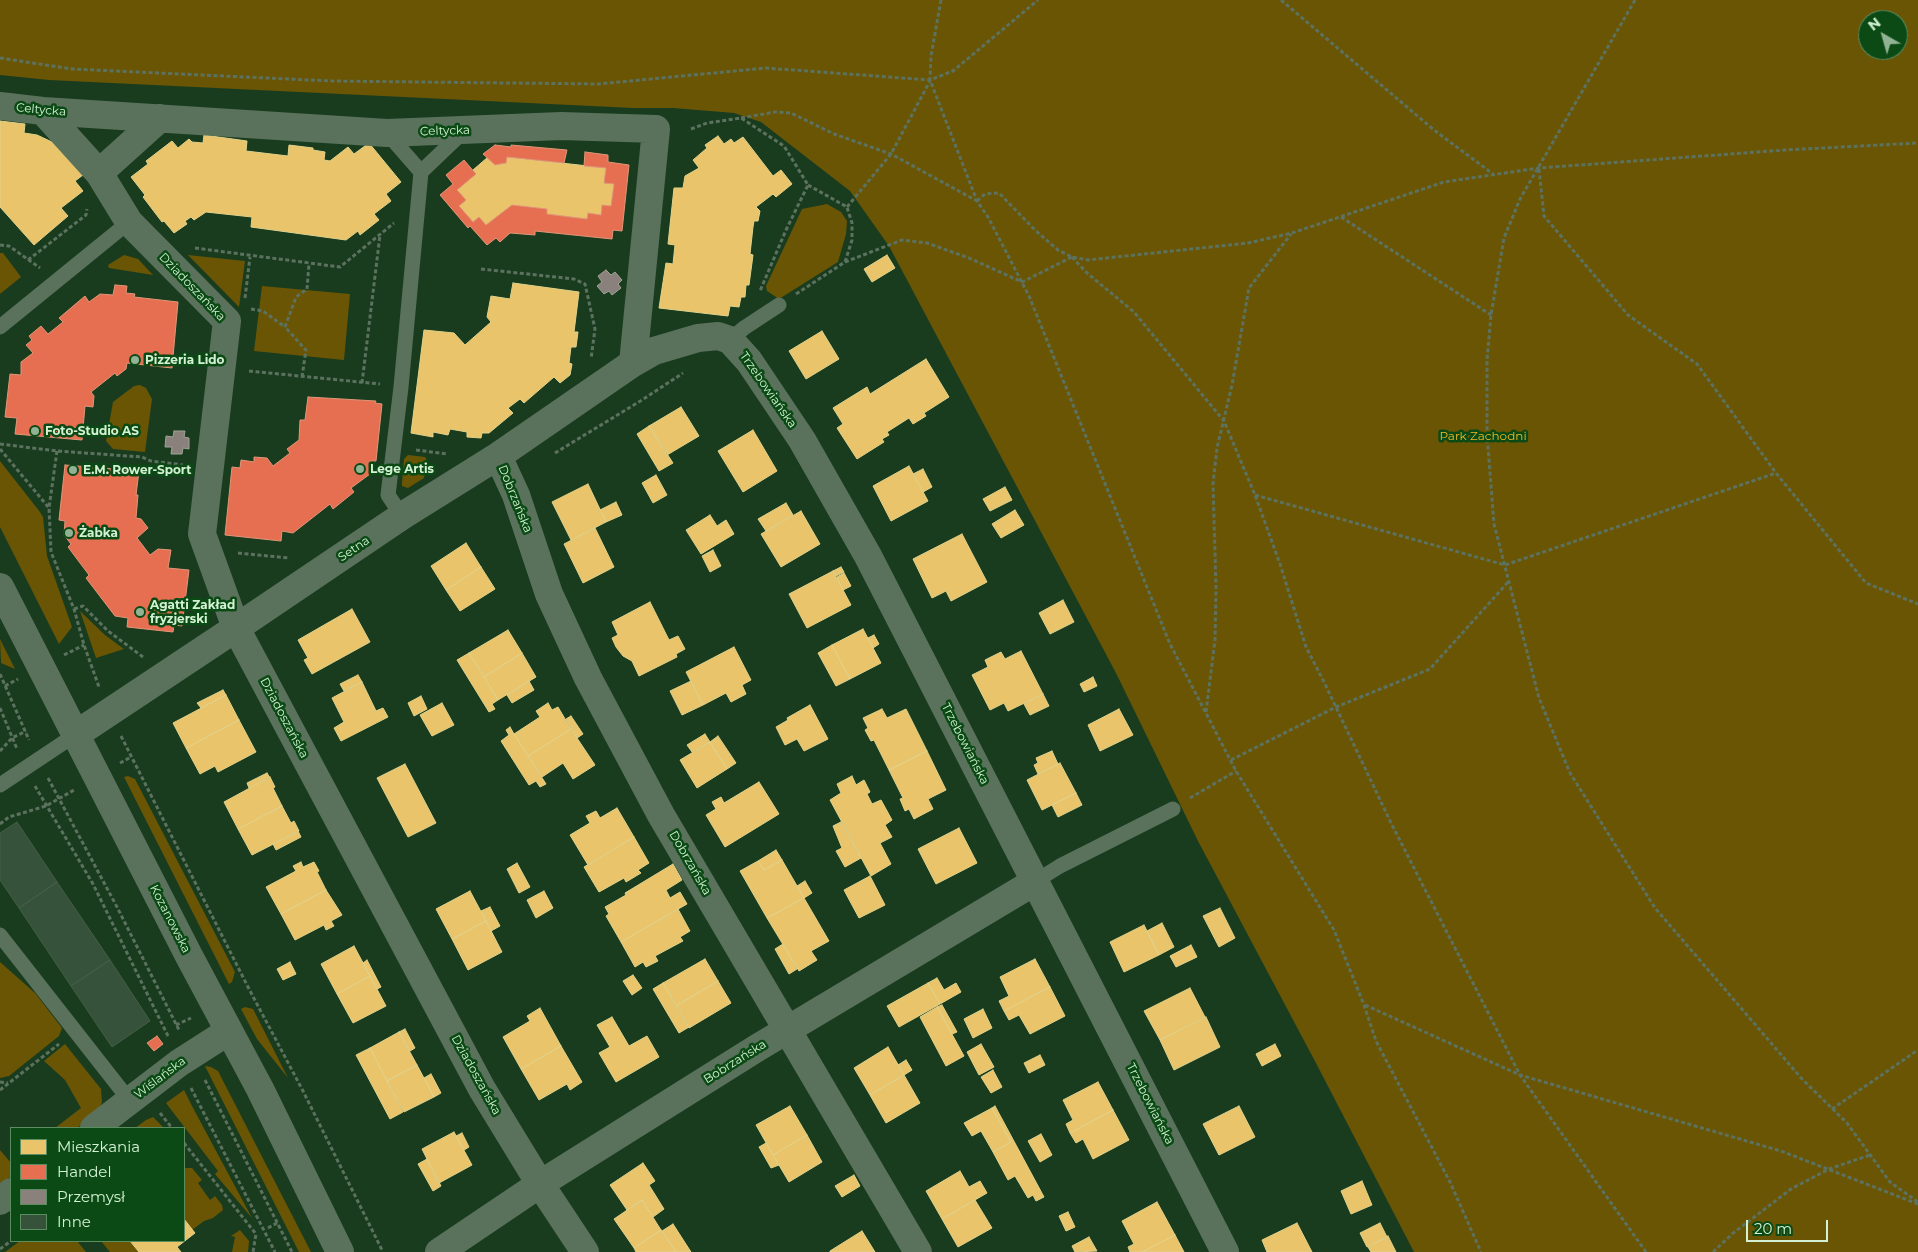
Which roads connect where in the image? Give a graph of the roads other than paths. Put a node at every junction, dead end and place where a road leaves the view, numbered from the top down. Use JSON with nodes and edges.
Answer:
{"nodes":[{"id":1,"x":0,"y":106,"type":"edge"},
{"id":2,"x":43,"y":111,"type":"junction"},
{"id":3,"x":160,"y":118,"type":"junction"},
{"id":4,"x":466,"y":130,"type":"junction"},
{"id":5,"x":387,"y":133,"type":"junction"},
{"id":6,"x":421,"y":172,"type":"junction"},
{"id":7,"x":99,"y":174,"type":"junction"},
{"id":8,"x":129,"y":222,"type":"junction"},
{"id":9,"x":779,"y":306,"type":"road end"},
{"id":10,"x":0,"y":327,"type":"edge"},
{"id":11,"x":737,"y":334,"type":"junction"},
{"id":12,"x":633,"y":363,"type":"junction"},
{"id":13,"x":498,"y":456,"type":"junction"},
{"id":14,"x":402,"y":516,"type":"junction"},
{"id":15,"x":0,"y":587,"type":"edge"},
{"id":16,"x":236,"y":628,"type":"junction"},
{"id":17,"x":75,"y":735,"type":"junction"},
{"id":18,"x":0,"y":785,"type":"edge"},
{"id":19,"x":1173,"y":808,"type":"road end"},
{"id":20,"x":1036,"y":881,"type":"junction"},
{"id":21,"x":0,"y":935,"type":"edge"},
{"id":22,"x":787,"y":1030,"type":"junction"},
{"id":23,"x":228,"y":1031,"type":"junction"},
{"id":24,"x":130,"y":1101,"type":"junction"},
{"id":25,"x":95,"y":1127,"type":"edge"},
{"id":26,"x":540,"y":1184,"type":"junction"},
{"id":27,"x":10,"y":1193,"type":"edge"},
{"id":28,"x":0,"y":1201,"type":"edge"},
{"id":29,"x":340,"y":1252,"type":"edge"},
{"id":30,"x":439,"y":1252,"type":"edge"},
{"id":31,"x":585,"y":1252,"type":"edge"},
{"id":32,"x":918,"y":1252,"type":"edge"},
{"id":33,"x":1225,"y":1252,"type":"edge"}],
"edges":[{"from":1,"to":2,"type":"street","name":"Celtycka"},
{"from":2,"to":3,"type":"street","name":"Celtycka"},
{"from":2,"to":7,"type":"street","name":"Dziadoszańska"},
{"from":3,"to":5,"type":"street","name":"Celtycka"},
{"from":3,"to":7,"type":"street"},
{"from":4,"to":5,"type":"street","name":"Celtycka"},
{"from":4,"to":6,"type":"lane"},
{"from":4,"to":12,"type":"street","name":"Celtycka"},
{"from":5,"to":6,"type":"lane"},
{"from":6,"to":14,"type":"lane"},
{"from":7,"to":8,"type":"street","name":"Dziadoszańska"},
{"from":8,"to":10,"type":"lane"},
{"from":8,"to":16,"type":"street","name":"Dziadoszańska"},
{"from":9,"to":11,"type":"lane"},
{"from":11,"to":12,"type":"street","name":"Trzebowiańska"},
{"from":11,"to":20,"type":"street","name":"Trzebowiańska"},
{"from":12,"to":13,"type":"street","name":"Setna"},
{"from":13,"to":14,"type":"street","name":"Setna"},
{"from":13,"to":22,"type":"street","name":"Dobrzańska"},
{"from":14,"to":16,"type":"street","name":"Setna"},
{"from":15,"to":17,"type":"street","name":"Kozanowska"},
{"from":16,"to":17,"type":"street","name":"Setna"},
{"from":16,"to":26,"type":"street","name":"Dziadoszańska"},
{"from":17,"to":18,"type":"lane"},
{"from":17,"to":23,"type":"street","name":"Kozanowska"},
{"from":19,"to":20,"type":"lane"},
{"from":20,"to":22,"type":"street","name":"Bobrzańska"},
{"from":20,"to":33,"type":"street","name":"Trzebowiańska"},
{"from":21,"to":24,"type":"lane"},
{"from":22,"to":26,"type":"street","name":"Bobrzańska"},
{"from":22,"to":32,"type":"street","name":"Dobrzańska"},
{"from":23,"to":24,"type":"street","name":"Wiślańska"},
{"from":23,"to":29,"type":"street","name":"Kozanowska"},
{"from":24,"to":25,"type":"street","name":"Wiślańska"},
{"from":26,"to":30,"type":"street","name":"Bobrzańska"},
{"from":26,"to":31,"type":"street","name":"Dziadoszańska"},
{"from":27,"to":28,"type":"street"}]}
